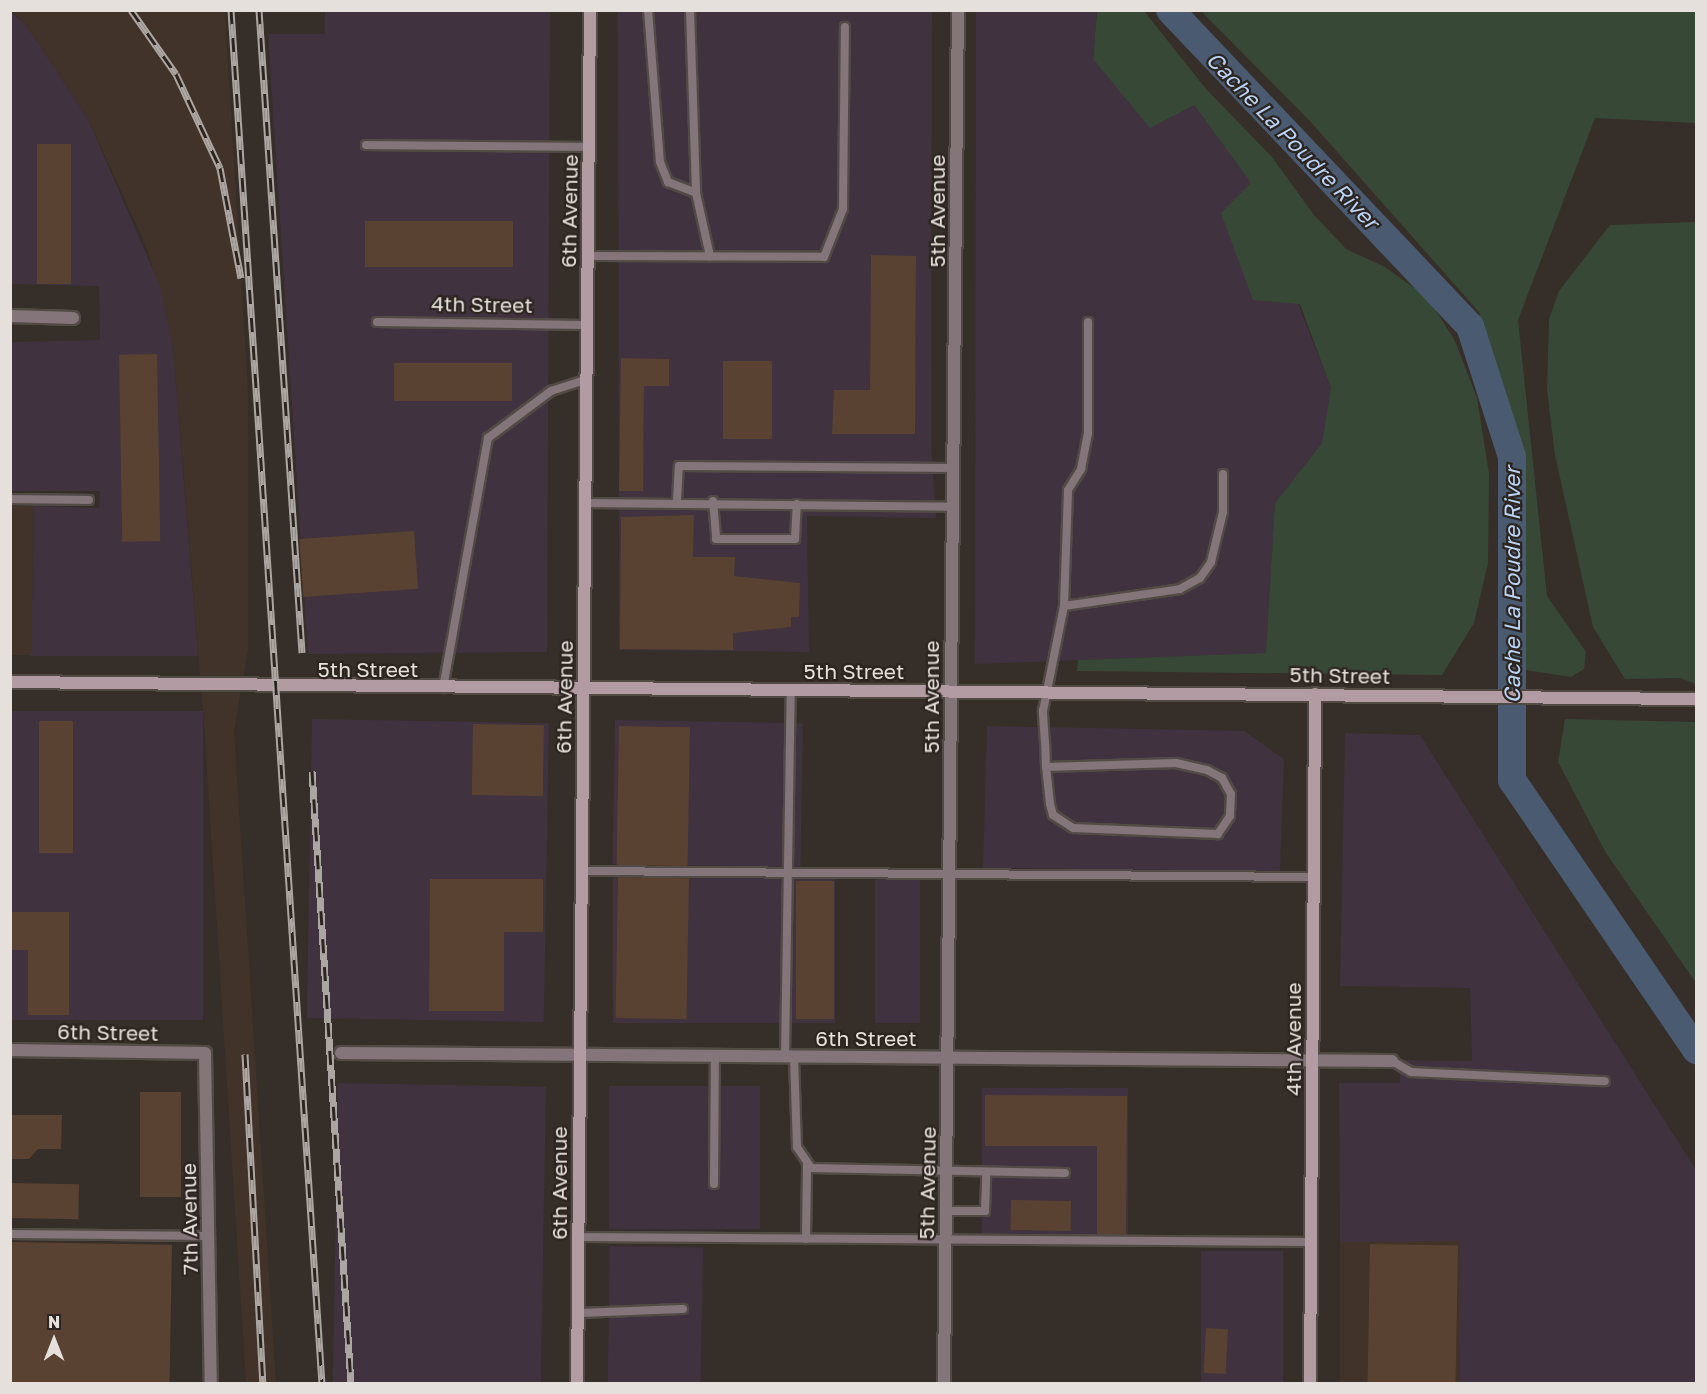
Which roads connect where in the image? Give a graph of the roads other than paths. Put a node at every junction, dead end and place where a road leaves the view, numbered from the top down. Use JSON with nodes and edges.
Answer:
{"nodes":[{"id":1,"x":590,"y":10,"type":"edge"},
{"id":2,"x":648,"y":10,"type":"edge"},
{"id":3,"x":690,"y":10,"type":"edge"},
{"id":4,"x":958,"y":10,"type":"edge"},
{"id":5,"x":845,"y":27,"type":"dead end"},
{"id":6,"x":366,"y":145,"type":"dead end"},
{"id":7,"x":589,"y":147,"type":"junction"},
{"id":8,"x":696,"y":193,"type":"junction"},
{"id":9,"x":588,"y":256,"type":"junction"},
{"id":10,"x":710,"y":256,"type":"junction"},
{"id":11,"x":10,"y":316,"type":"edge"},
{"id":12,"x":73,"y":318,"type":"dead end"},
{"id":13,"x":377,"y":322,"type":"dead end"},
{"id":14,"x":1088,"y":322,"type":"dead end"},
{"id":15,"x":587,"y":325,"type":"junction"},
{"id":16,"x":587,"y":379,"type":"junction"},
{"id":17,"x":954,"y":468,"type":"junction"},
{"id":18,"x":1223,"y":474,"type":"dead end"},
{"id":19,"x":10,"y":500,"type":"edge"},
{"id":20,"x":89,"y":500,"type":"dead end"},
{"id":21,"x":677,"y":501,"type":"junction"},
{"id":22,"x":713,"y":501,"type":"junction"},
{"id":23,"x":585,"y":503,"type":"junction"},
{"id":24,"x":797,"y":504,"type":"junction"},
{"id":25,"x":953,"y":507,"type":"junction"},
{"id":26,"x":1064,"y":606,"type":"junction"},
{"id":27,"x":10,"y":682,"type":"edge"},
{"id":28,"x":443,"y":688,"type":"junction"},
{"id":29,"x":584,"y":689,"type":"junction"},
{"id":30,"x":791,"y":691,"type":"junction"},
{"id":31,"x":950,"y":691,"type":"junction"},
{"id":32,"x":1048,"y":692,"type":"junction"},
{"id":33,"x":1315,"y":694,"type":"junction"},
{"id":34,"x":1696,"y":699,"type":"edge"},
{"id":35,"x":1046,"y":767,"type":"junction"},
{"id":36,"x":582,"y":871,"type":"junction"},
{"id":37,"x":788,"y":872,"type":"junction"},
{"id":38,"x":950,"y":873,"type":"junction"},
{"id":39,"x":1313,"y":877,"type":"junction"},
{"id":40,"x":10,"y":1050,"type":"edge"},
{"id":41,"x":205,"y":1053,"type":"joint"},
{"id":42,"x":340,"y":1053,"type":"dead end"},
{"id":43,"x":580,"y":1054,"type":"junction"},
{"id":44,"x":715,"y":1056,"type":"junction"},
{"id":45,"x":789,"y":1057,"type":"junction"},
{"id":46,"x":948,"y":1058,"type":"junction"},
{"id":47,"x":1313,"y":1061,"type":"junction"},
{"id":48,"x":1392,"y":1061,"type":"joint"},
{"id":49,"x":1605,"y":1081,"type":"dead end"},
{"id":50,"x":807,"y":1164,"type":"junction"},
{"id":51,"x":946,"y":1173,"type":"junction"},
{"id":52,"x":986,"y":1173,"type":"junction"},
{"id":53,"x":1065,"y":1173,"type":"dead end"},
{"id":54,"x":714,"y":1184,"type":"dead end"},
{"id":55,"x":946,"y":1211,"type":"junction"},
{"id":56,"x":10,"y":1234,"type":"edge"},
{"id":57,"x":208,"y":1236,"type":"junction"},
{"id":58,"x":579,"y":1237,"type":"junction"},
{"id":59,"x":806,"y":1239,"type":"junction"},
{"id":60,"x":946,"y":1240,"type":"junction"},
{"id":61,"x":1311,"y":1242,"type":"junction"},
{"id":62,"x":683,"y":1309,"type":"dead end"},
{"id":63,"x":578,"y":1313,"type":"junction"},
{"id":64,"x":211,"y":1383,"type":"edge"},
{"id":65,"x":577,"y":1383,"type":"edge"},
{"id":66,"x":944,"y":1383,"type":"edge"},
{"id":67,"x":1310,"y":1383,"type":"edge"}],
"edges":[{"from":1,"to":7,"type":"street","name":"6th Avenue"},
{"from":2,"to":8,"type":"lane"},
{"from":3,"to":8,"type":"lane"},
{"from":4,"to":17,"type":"street","name":"5th Avenue"},
{"from":5,"to":10,"type":"lane"},
{"from":6,"to":7,"type":"lane"},
{"from":7,"to":9,"type":"street","name":"6th Avenue"},
{"from":8,"to":10,"type":"lane"},
{"from":9,"to":10,"type":"lane"},
{"from":9,"to":15,"type":"street","name":"6th Avenue"},
{"from":11,"to":12,"type":"street"},
{"from":13,"to":15,"type":"lane","name":"4th Street"},
{"from":14,"to":26,"type":"lane"},
{"from":15,"to":16,"type":"street","name":"6th Avenue"},
{"from":16,"to":23,"type":"street","name":"6th Avenue"},
{"from":16,"to":28,"type":"lane"},
{"from":17,"to":21,"type":"lane"},
{"from":17,"to":25,"type":"street","name":"5th Avenue"},
{"from":18,"to":26,"type":"lane"},
{"from":19,"to":20,"type":"lane"},
{"from":21,"to":22,"type":"lane"},
{"from":21,"to":23,"type":"lane"},
{"from":22,"to":24,"type":"lane"},
{"from":22,"to":24,"type":"lane"},
{"from":23,"to":29,"type":"street","name":"6th Avenue"},
{"from":24,"to":25,"type":"lane"},
{"from":25,"to":31,"type":"street","name":"5th Avenue"},
{"from":26,"to":32,"type":"lane"},
{"from":27,"to":28,"type":"street","name":"5th Street"},
{"from":28,"to":29,"type":"street","name":"5th Street"},
{"from":29,"to":30,"type":"street","name":"5th Street"},
{"from":29,"to":36,"type":"street","name":"6th Avenue"},
{"from":30,"to":31,"type":"street","name":"5th Street"},
{"from":30,"to":37,"type":"lane"},
{"from":31,"to":32,"type":"street","name":"5th Street"},
{"from":31,"to":38,"type":"street","name":"5th Avenue"},
{"from":32,"to":33,"type":"street","name":"5th Street"},
{"from":32,"to":35,"type":"lane"},
{"from":33,"to":34,"type":"street","name":"5th Street"},
{"from":33,"to":39,"type":"street","name":"4th Avenue"},
{"from":35,"to":35,"type":"lane"},
{"from":36,"to":37,"type":"lane"},
{"from":36,"to":43,"type":"street","name":"6th Avenue"},
{"from":37,"to":38,"type":"lane"},
{"from":37,"to":45,"type":"lane"},
{"from":38,"to":39,"type":"lane"},
{"from":38,"to":46,"type":"street","name":"5th Avenue"},
{"from":39,"to":47,"type":"street","name":"4th Avenue"},
{"from":40,"to":41,"type":"street","name":"6th Street"},
{"from":41,"to":57,"type":"street","name":"7th Avenue"},
{"from":42,"to":43,"type":"street","name":"6th Street"},
{"from":43,"to":44,"type":"street","name":"6th Street"},
{"from":43,"to":58,"type":"street","name":"6th Avenue"},
{"from":44,"to":45,"type":"street","name":"6th Street"},
{"from":44,"to":54,"type":"lane"},
{"from":45,"to":46,"type":"street","name":"6th Street"},
{"from":45,"to":50,"type":"lane"},
{"from":46,"to":47,"type":"street","name":"6th Street"},
{"from":46,"to":51,"type":"street","name":"5th Avenue"},
{"from":47,"to":48,"type":"street","name":"6th Street"},
{"from":47,"to":61,"type":"street","name":"4th Avenue"},
{"from":48,"to":49,"type":"lane"},
{"from":50,"to":51,"type":"lane"},
{"from":50,"to":59,"type":"lane"},
{"from":51,"to":52,"type":"lane"},
{"from":51,"to":55,"type":"street","name":"5th Avenue"},
{"from":52,"to":53,"type":"lane"},
{"from":52,"to":55,"type":"lane"},
{"from":55,"to":60,"type":"street","name":"5th Avenue"},
{"from":56,"to":57,"type":"lane"},
{"from":57,"to":64,"type":"street","name":"7th Avenue"},
{"from":58,"to":59,"type":"lane"},
{"from":58,"to":63,"type":"street","name":"6th Avenue"},
{"from":59,"to":60,"type":"lane"},
{"from":60,"to":61,"type":"lane"},
{"from":60,"to":66,"type":"street","name":"5th Avenue"},
{"from":61,"to":67,"type":"street","name":"4th Avenue"},
{"from":62,"to":63,"type":"lane"},
{"from":63,"to":65,"type":"street","name":"6th Avenue"}]}
